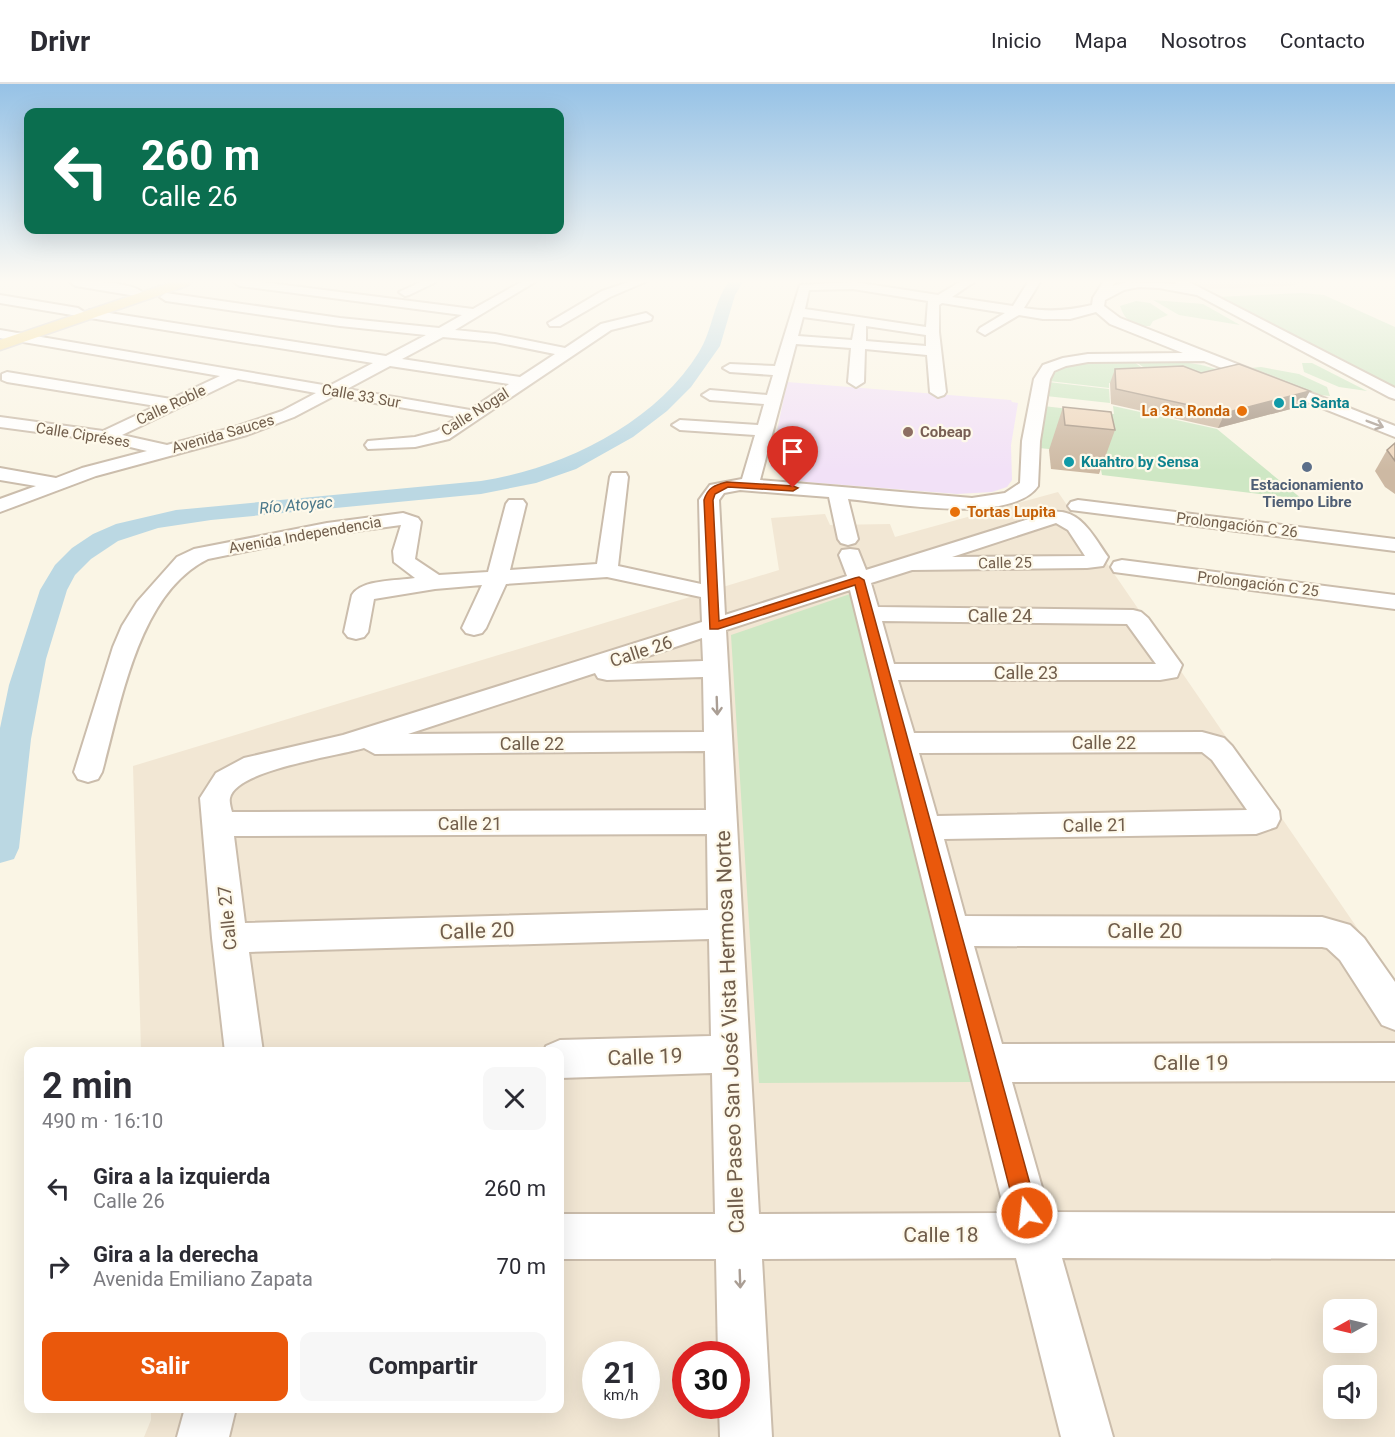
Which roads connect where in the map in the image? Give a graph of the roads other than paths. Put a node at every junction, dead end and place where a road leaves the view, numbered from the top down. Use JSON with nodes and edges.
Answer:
{"nodes":[{"id":1,"x":61,"y":345,"type":"edge"},
{"id":2,"x":283,"y":345,"type":"edge"},
{"id":3,"x":418,"y":345,"type":"edge"},
{"id":4,"x":539,"y":345,"type":"edge"},
{"id":5,"x":577,"y":345,"type":"edge"},
{"id":6,"x":788,"y":345,"type":"edge"},
{"id":7,"x":859,"y":345,"type":"edge"},
{"id":8,"x":861,"y":345,"type":"edge"},
{"id":9,"x":933,"y":345,"type":"edge"},
{"id":10,"x":1173,"y":345,"type":"edge"},
{"id":11,"x":1301,"y":345,"type":"edge"},
{"id":12,"x":82,"y":348,"type":"junction"},
{"id":13,"x":569,"y":350,"type":"junction"},
{"id":14,"x":934,"y":351,"type":"junction"},
{"id":15,"x":1203,"y":357,"type":"junction"},
{"id":16,"x":387,"y":362,"type":"junction"},
{"id":17,"x":730,"y":368,"type":"dead end"},
{"id":18,"x":781,"y":372,"type":"junction"},
{"id":19,"x":237,"y":374,"type":"junction"},
{"id":20,"x":3,"y":378,"type":"edge"},
{"id":21,"x":522,"y":382,"type":"junction"},
{"id":22,"x":856,"y":382,"type":"dead end"},
{"id":23,"x":334,"y":391,"type":"junction"},
{"id":24,"x":938,"y":392,"type":"dead end"},
{"id":25,"x":1395,"y":394,"type":"edge"},
{"id":26,"x":711,"y":395,"type":"dead end"},
{"id":27,"x":773,"y":400,"type":"junction"},
{"id":28,"x":174,"y":404,"type":"junction"},
{"id":29,"x":473,"y":416,"type":"junction"},
{"id":30,"x":0,"y":422,"type":"edge"},
{"id":31,"x":680,"y":425,"type":"dead end"},
{"id":32,"x":764,"y":431,"type":"junction"},
{"id":33,"x":1395,"y":432,"type":"edge"},
{"id":34,"x":105,"y":436,"type":"junction"},
{"id":35,"x":374,"y":445,"type":"dead end"},
{"id":36,"x":166,"y":450,"type":"junction"},
{"id":37,"x":0,"y":474,"type":"edge"},
{"id":38,"x":619,"y":477,"type":"dead end"},
{"id":39,"x":55,"y":483,"type":"junction"},
{"id":40,"x":750,"y":484,"type":"junction"},
{"id":41,"x":837,"y":492,"type":"junction"},
{"id":42,"x":516,"y":504,"type":"dead end"},
{"id":43,"x":0,"y":506,"type":"edge"},
{"id":44,"x":1070,"y":511,"type":"junction"},
{"id":45,"x":1395,"y":545,"type":"edge"},
{"id":46,"x":915,"y":564,"type":"junction"},
{"id":47,"x":1122,"y":567,"type":"dead end"},
{"id":48,"x":607,"y":570,"type":"junction"},
{"id":49,"x":856,"y":572,"type":"junction"},
{"id":50,"x":497,"y":578,"type":"junction"},
{"id":51,"x":435,"y":582,"type":"junction"},
{"id":52,"x":1395,"y":602,"type":"edge"},
{"id":53,"x":713,"y":610,"type":"junction"},
{"id":54,"x":474,"y":628,"type":"dead end"},
{"id":55,"x":356,"y":632,"type":"dead end"},
{"id":56,"x":715,"y":669,"type":"junction"},
{"id":57,"x":1168,"y":671,"type":"joint"},
{"id":58,"x":883,"y":672,"type":"junction"},
{"id":59,"x":574,"y":673,"type":"junction"},
{"id":60,"x":718,"y":741,"type":"junction"},
{"id":61,"x":902,"y":743,"type":"junction"},
{"id":62,"x":346,"y":744,"type":"junction"},
{"id":63,"x":88,"y":772,"type":"dead end"},
{"id":64,"x":221,"y":785,"type":"joint"},
{"id":65,"x":1265,"y":819,"type":"joint"},
{"id":66,"x":722,"y":822,"type":"junction"},
{"id":67,"x":218,"y":824,"type":"junction"},
{"id":68,"x":925,"y":828,"type":"junction"},
{"id":69,"x":726,"y":924,"type":"junction"},
{"id":70,"x":952,"y":931,"type":"junction"},
{"id":71,"x":229,"y":938,"type":"junction"},
{"id":72,"x":1395,"y":1013,"type":"edge"},
{"id":73,"x":243,"y":1047,"type":"edge"},
{"id":74,"x":731,"y":1054,"type":"junction"},
{"id":75,"x":564,"y":1059,"type":"edge"},
{"id":76,"x":1395,"y":1062,"type":"edge"},
{"id":77,"x":987,"y":1063,"type":"junction"},
{"id":78,"x":1033,"y":1235,"type":"junction"},
{"id":79,"x":738,"y":1236,"type":"junction"},
{"id":80,"x":1395,"y":1236,"type":"edge"},
{"id":81,"x":564,"y":1237,"type":"edge"},
{"id":82,"x":209,"y":1413,"type":"edge"},
{"id":83,"x":202,"y":1437,"type":"edge"},
{"id":84,"x":746,"y":1437,"type":"edge"},
{"id":85,"x":1086,"y":1437,"type":"edge"}],
"edges":[{"from":1,"to":12,"type":"street","name":"Calle 33 Sur"},
{"from":2,"to":16,"type":"street"},
{"from":3,"to":16,"type":"street","name":"Avenida Sauces"},
{"from":4,"to":13,"type":"street"},
{"from":5,"to":13,"type":"street","name":"Calle Nogal"},
{"from":6,"to":18,"type":"street"},
{"from":7,"to":22,"type":"street"},
{"from":8,"to":14,"type":"street"},
{"from":9,"to":14,"type":"street"},
{"from":10,"to":15,"type":"street"},
{"from":11,"to":25,"type":"street"},
{"from":12,"to":19,"type":"street","name":"Calle 33 Sur"},
{"from":12,"to":20,"type":"street"},
{"from":13,"to":21,"type":"street","name":"Calle Nogal"},
{"from":14,"to":24,"type":"street"},
{"from":15,"to":33,"type":"street","one_way":true},
{"from":15,"to":41,"type":"street"},
{"from":16,"to":21,"type":"street"},
{"from":16,"to":23,"type":"street","name":"Avenida Sauces"},
{"from":17,"to":18,"type":"street"},
{"from":18,"to":27,"type":"street"},
{"from":19,"to":23,"type":"street","name":"Calle 33 Sur"},
{"from":19,"to":28,"type":"street","name":"Calle Roble"},
{"from":20,"to":28,"type":"street"},
{"from":21,"to":29,"type":"street","name":"Calle Nogal"},
{"from":23,"to":29,"type":"street","name":"Calle 33 Sur"},
{"from":23,"to":36,"type":"street","name":"Avenida Sauces"},
{"from":26,"to":27,"type":"street"},
{"from":27,"to":32,"type":"street"},
{"from":28,"to":34,"type":"street","name":"Calle Roble"},
{"from":29,"to":35,"type":"street","name":"Calle Nogal"},
{"from":30,"to":34,"type":"street","name":"Calle Cipréses"},
{"from":31,"to":32,"type":"street"},
{"from":32,"to":40,"type":"street"},
{"from":34,"to":36,"type":"street","name":"Calle Cipréses"},
{"from":36,"to":39,"type":"street","name":"Avenida Sauces"},
{"from":37,"to":39,"type":"street"},
{"from":38,"to":48,"type":"street"},
{"from":39,"to":43,"type":"street","name":"Avenida Sauces"},
{"from":40,"to":41,"type":"street"},
{"from":40,"to":53,"type":"street","name":"Calle Paseo San José Vista Hermosa Norte"},
{"from":41,"to":49,"type":"street"},
{"from":42,"to":50,"type":"street"},
{"from":44,"to":45,"type":"street","name":"Prolongación C 26"},
{"from":44,"to":46,"type":"street","name":"Calle 26"},
{"from":44,"to":46,"type":"street","name":"Calle 25"},
{"from":46,"to":49,"type":"street","name":"Calle 26"},
{"from":47,"to":52,"type":"street","name":"Prolongación C 25"},
{"from":48,"to":50,"type":"street"},
{"from":48,"to":53,"type":"street"},
{"from":49,"to":53,"type":"street","name":"Calle 26"},
{"from":49,"to":57,"type":"street","name":"Calle 24"},
{"from":49,"to":58,"type":"street"},
{"from":50,"to":51,"type":"street"},
{"from":50,"to":54,"type":"street"},
{"from":51,"to":55,"type":"street"},
{"from":51,"to":63,"type":"street","name":"Avenida Independencia"},
{"from":53,"to":56,"type":"street","name":"Calle Paseo San José Vista Hermosa Norte"},
{"from":53,"to":59,"type":"street","name":"Calle 26"},
{"from":56,"to":59,"type":"street"},
{"from":56,"to":60,"type":"street","name":"Calle Paseo San José Vista Hermosa Norte","one_way":true},
{"from":57,"to":58,"type":"street","name":"Calle 23"},
{"from":58,"to":61,"type":"street"},
{"from":59,"to":62,"type":"street","name":"Calle 26"},
{"from":60,"to":62,"type":"street","name":"Calle 22"},
{"from":60,"to":66,"type":"street","name":"Calle Paseo San José Vista Hermosa Norte"},
{"from":61,"to":65,"type":"street","name":"Calle 22"},
{"from":61,"to":68,"type":"street"},
{"from":62,"to":64,"type":"street","name":"Calle 26"},
{"from":64,"to":67,"type":"street","name":"Calle 27"},
{"from":65,"to":68,"type":"street","name":"Calle 21"},
{"from":66,"to":67,"type":"street","name":"Calle 21"},
{"from":66,"to":69,"type":"street","name":"Calle Paseo San José Vista Hermosa Norte"},
{"from":67,"to":71,"type":"street","name":"Calle 27"},
{"from":68,"to":70,"type":"street"},
{"from":69,"to":71,"type":"street","name":"Calle 20"},
{"from":69,"to":74,"type":"street","name":"Calle Paseo San José Vista Hermosa Norte"},
{"from":70,"to":72,"type":"street","name":"Calle 20"},
{"from":70,"to":77,"type":"street"},
{"from":71,"to":73,"type":"street","name":"Calle 27"},
{"from":74,"to":75,"type":"street","name":"Calle 19"},
{"from":74,"to":79,"type":"street","name":"Calle Paseo San José Vista Hermosa Norte"},
{"from":76,"to":77,"type":"street","name":"Calle 19"},
{"from":77,"to":78,"type":"street"},
{"from":78,"to":79,"type":"street","name":"Calle 18"},
{"from":78,"to":80,"type":"street","name":"Calle 18"},
{"from":78,"to":85,"type":"street"},
{"from":79,"to":81,"type":"street","name":"Calle 18"},
{"from":79,"to":84,"type":"street","name":"Calle Paseo San José Vista Hermosa Norte","one_way":true},
{"from":82,"to":83,"type":"street"}]}
